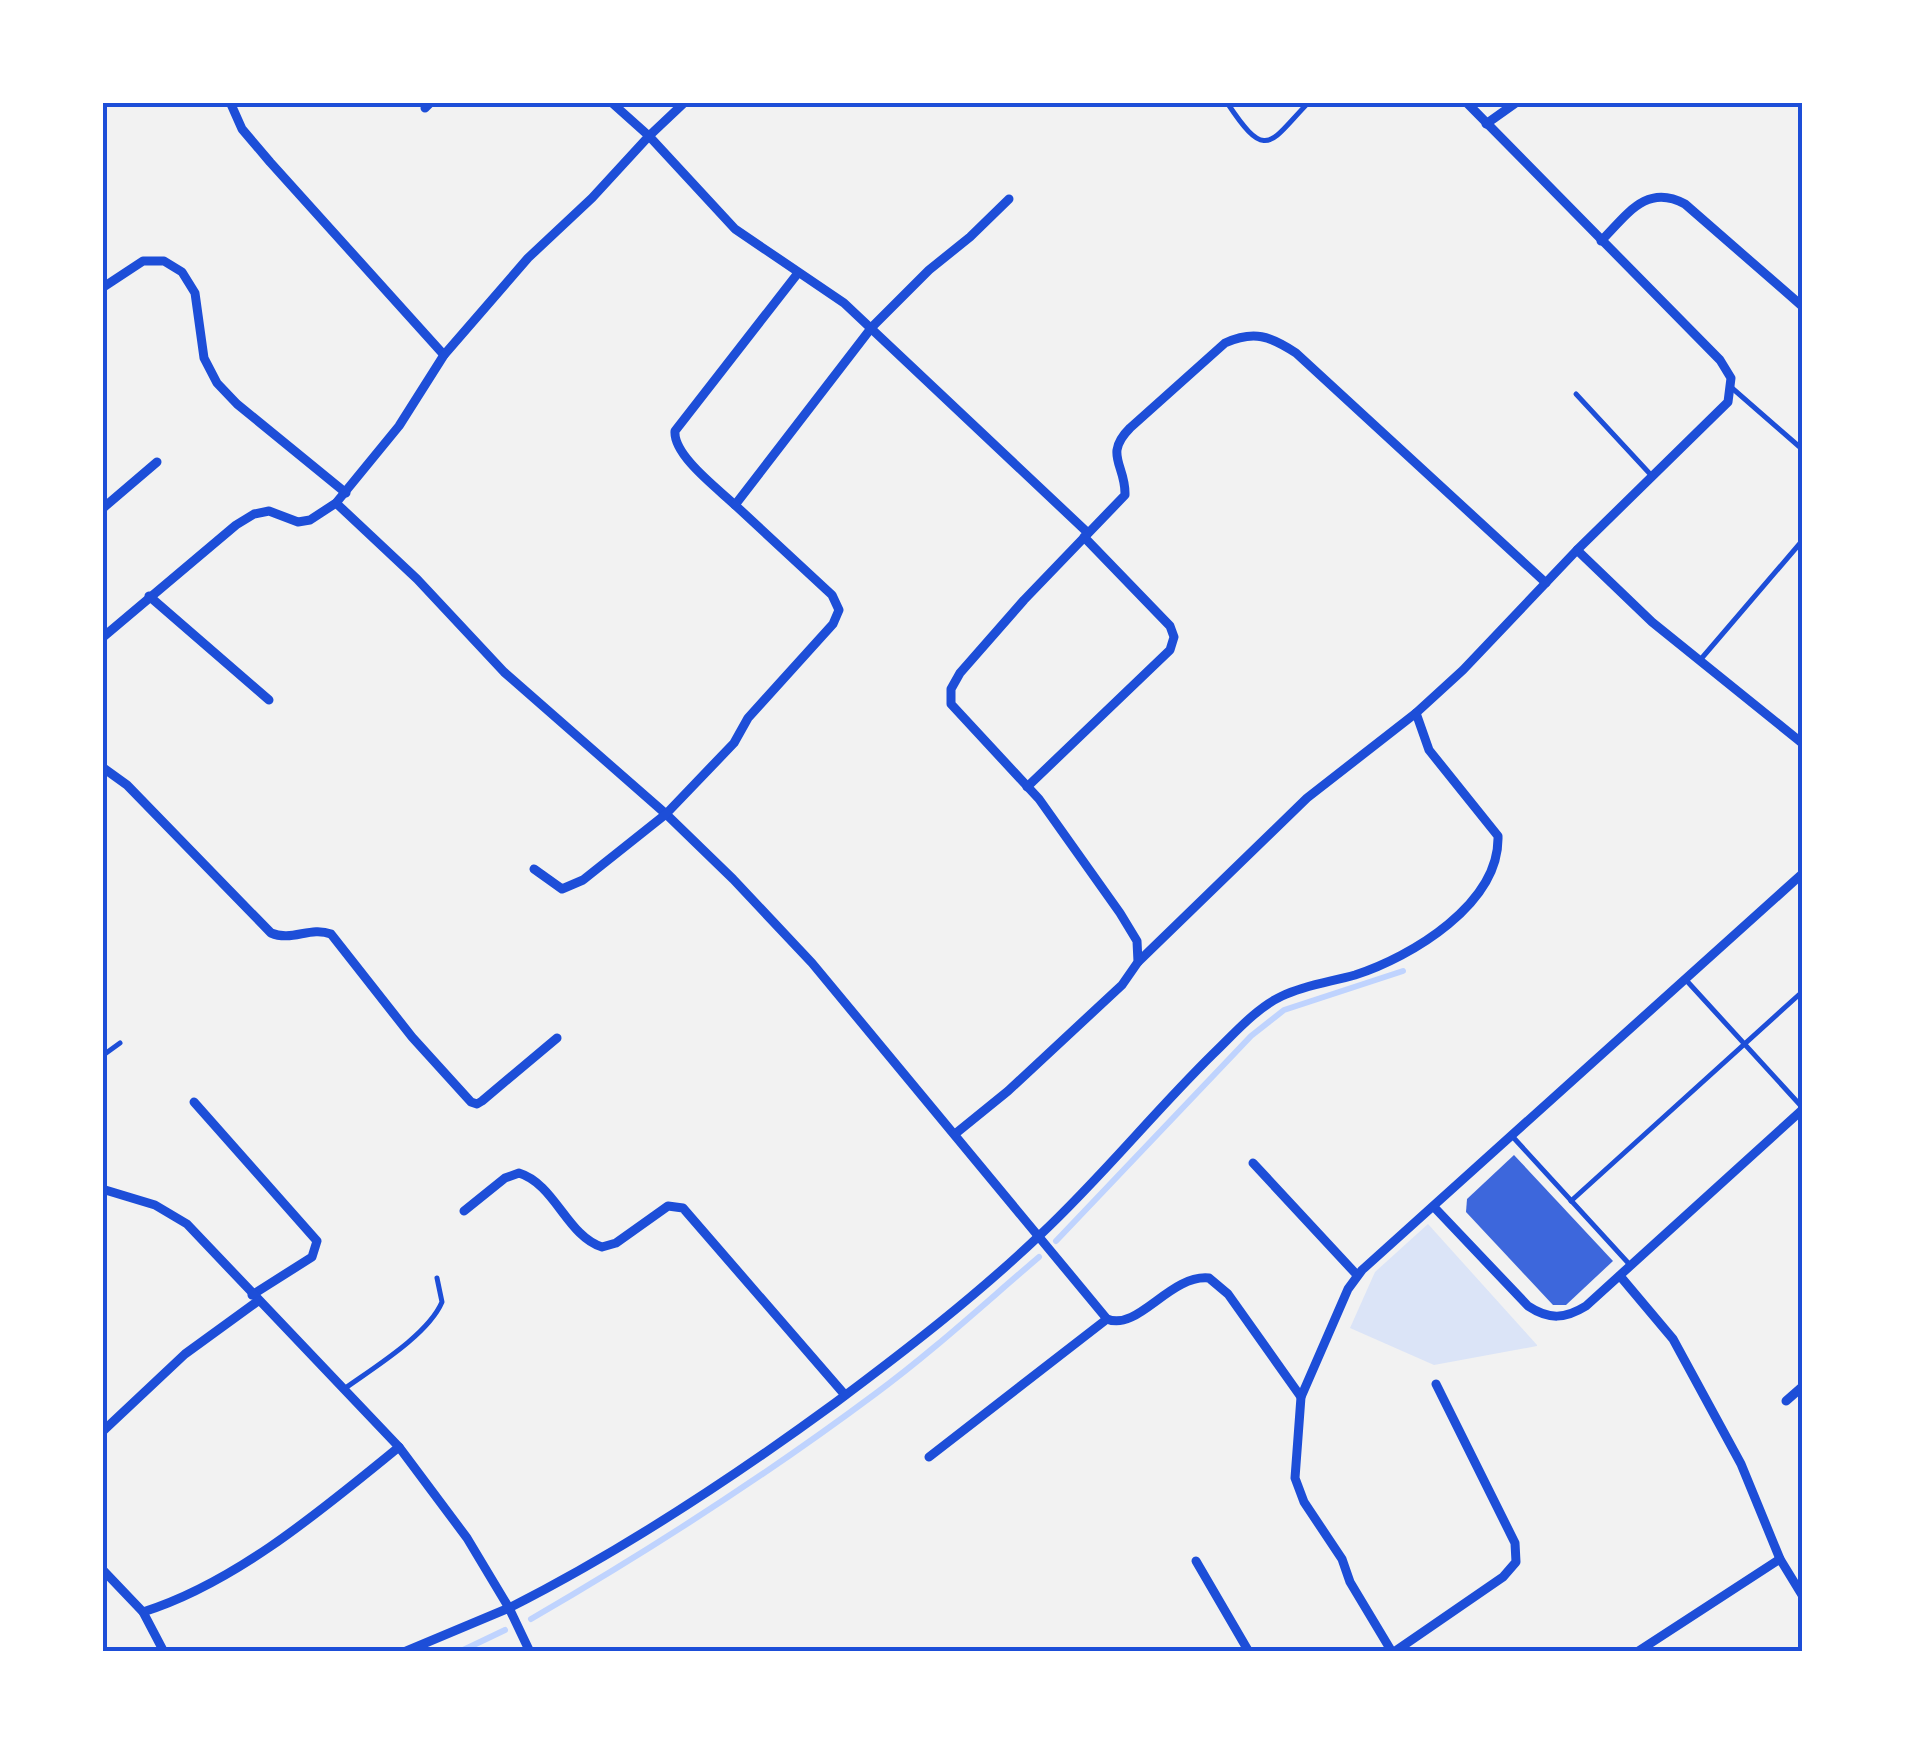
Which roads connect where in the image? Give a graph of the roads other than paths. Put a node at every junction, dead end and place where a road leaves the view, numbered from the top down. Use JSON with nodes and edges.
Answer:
{"nodes":[{"id":1,"x":230,"y":102,"type":"edge"},
{"id":2,"x":611,"y":102,"type":"edge"},
{"id":3,"x":685,"y":102,"type":"edge"},
{"id":4,"x":1309,"y":102,"type":"edge"},
{"id":5,"x":1466,"y":102,"type":"edge"},
{"id":6,"x":1517,"y":102,"type":"edge"},
{"id":7,"x":1228,"y":104,"type":"edge"},
{"id":8,"x":1486,"y":124,"type":"junction"},
{"id":9,"x":649,"y":136,"type":"junction"},
{"id":10,"x":1009,"y":199,"type":"dead end"},
{"id":11,"x":1601,"y":242,"type":"junction"},
{"id":12,"x":798,"y":273,"type":"junction"},
{"id":13,"x":102,"y":288,"type":"edge"},
{"id":14,"x":1802,"y":306,"type":"edge"},
{"id":15,"x":872,"y":327,"type":"junction"},
{"id":16,"x":444,"y":355,"type":"junction"},
{"id":17,"x":1732,"y":388,"type":"junction"},
{"id":18,"x":1576,"y":394,"type":"dead end"},
{"id":19,"x":1802,"y":449,"type":"edge"},
{"id":20,"x":157,"y":462,"type":"dead end"},
{"id":21,"x":1652,"y":475,"type":"junction"},
{"id":22,"x":346,"y":493,"type":"junction"},
{"id":23,"x":336,"y":503,"type":"junction"},
{"id":24,"x":734,"y":505,"type":"junction"},
{"id":25,"x":102,"y":510,"type":"edge"},
{"id":26,"x":1086,"y":535,"type":"junction"},
{"id":27,"x":1802,"y":541,"type":"edge"},
{"id":28,"x":1577,"y":550,"type":"junction"},
{"id":29,"x":1546,"y":584,"type":"junction"},
{"id":30,"x":149,"y":596,"type":"junction"},
{"id":31,"x":102,"y":638,"type":"edge"},
{"id":32,"x":1701,"y":659,"type":"junction"},
{"id":33,"x":269,"y":700,"type":"dead end"},
{"id":34,"x":1416,"y":712,"type":"junction"},
{"id":35,"x":1802,"y":742,"type":"edge"},
{"id":36,"x":102,"y":767,"type":"edge"},
{"id":37,"x":1027,"y":787,"type":"junction"},
{"id":38,"x":666,"y":814,"type":"junction"},
{"id":39,"x":534,"y":868,"type":"dead end"},
{"id":40,"x":1802,"y":874,"type":"edge"},
{"id":41,"x":1138,"y":962,"type":"junction"},
{"id":42,"x":1686,"y":980,"type":"junction"},
{"id":43,"x":1802,"y":992,"type":"edge"},
{"id":44,"x":557,"y":1038,"type":"dead end"},
{"id":45,"x":120,"y":1043,"type":"dead end"},
{"id":46,"x":1744,"y":1044,"type":"junction"},
{"id":47,"x":102,"y":1056,"type":"edge"},
{"id":48,"x":194,"y":1102,"type":"dead end"},
{"id":49,"x":1802,"y":1109,"type":"edge"},
{"id":50,"x":955,"y":1134,"type":"junction"},
{"id":51,"x":1512,"y":1136,"type":"junction"},
{"id":52,"x":1253,"y":1163,"type":"dead end"},
{"id":53,"x":102,"y":1189,"type":"edge"},
{"id":54,"x":1571,"y":1200,"type":"junction"},
{"id":55,"x":1434,"y":1207,"type":"junction"},
{"id":56,"x":464,"y":1211,"type":"dead end"},
{"id":57,"x":1037,"y":1238,"type":"junction"},
{"id":58,"x":1630,"y":1266,"type":"junction"},
{"id":59,"x":1357,"y":1276,"type":"junction"},
{"id":60,"x":1620,"y":1276,"type":"junction"},
{"id":61,"x":437,"y":1278,"type":"dead end"},
{"id":62,"x":255,"y":1298,"type":"junction"},
{"id":63,"x":1106,"y":1320,"type":"junction"},
{"id":64,"x":1436,"y":1384,"type":"dead end"},
{"id":65,"x":1802,"y":1387,"type":"edge"},
{"id":66,"x":344,"y":1389,"type":"junction"},
{"id":67,"x":845,"y":1396,"type":"junction"},
{"id":68,"x":1301,"y":1397,"type":"junction"},
{"id":69,"x":1786,"y":1401,"type":"dead end"},
{"id":70,"x":102,"y":1432,"type":"edge"},
{"id":71,"x":399,"y":1447,"type":"junction"},
{"id":72,"x":929,"y":1458,"type":"dead end"},
{"id":73,"x":1780,"y":1559,"type":"junction"},
{"id":74,"x":1196,"y":1561,"type":"dead end"},
{"id":75,"x":102,"y":1569,"type":"edge"},
{"id":76,"x":1802,"y":1595,"type":"edge"},
{"id":77,"x":508,"y":1608,"type":"junction"},
{"id":78,"x":143,"y":1612,"type":"junction"},
{"id":79,"x":164,"y":1652,"type":"edge"},
{"id":80,"x":404,"y":1652,"type":"edge"},
{"id":81,"x":530,"y":1652,"type":"edge"},
{"id":82,"x":1249,"y":1652,"type":"edge"},
{"id":83,"x":1393,"y":1652,"type":"edge"},
{"id":84,"x":1637,"y":1652,"type":"edge"}],
"edges":[{"from":1,"to":16,"type":"street"},
{"from":2,"to":9,"type":"street"},
{"from":3,"to":9,"type":"street"},
{"from":4,"to":7,"type":"lane"},
{"from":5,"to":8,"type":"street"},
{"from":6,"to":8,"type":"street"},
{"from":8,"to":11,"type":"street"},
{"from":9,"to":12,"type":"street"},
{"from":9,"to":16,"type":"street"},
{"from":10,"to":15,"type":"street"},
{"from":11,"to":14,"type":"street"},
{"from":11,"to":17,"type":"street"},
{"from":12,"to":15,"type":"street"},
{"from":12,"to":24,"type":"street"},
{"from":13,"to":22,"type":"street"},
{"from":15,"to":24,"type":"street"},
{"from":15,"to":26,"type":"street"},
{"from":16,"to":22,"type":"street"},
{"from":17,"to":19,"type":"lane"},
{"from":17,"to":21,"type":"street"},
{"from":18,"to":21,"type":"lane"},
{"from":20,"to":25,"type":"street"},
{"from":21,"to":28,"type":"street"},
{"from":22,"to":23,"type":"street"},
{"from":23,"to":30,"type":"street"},
{"from":23,"to":38,"type":"street"},
{"from":24,"to":38,"type":"street"},
{"from":26,"to":29,"type":"street"},
{"from":26,"to":37,"type":"street"},
{"from":26,"to":37,"type":"street"},
{"from":27,"to":32,"type":"lane"},
{"from":28,"to":29,"type":"street"},
{"from":28,"to":32,"type":"street"},
{"from":29,"to":34,"type":"street"},
{"from":30,"to":31,"type":"street"},
{"from":30,"to":33,"type":"street"},
{"from":32,"to":35,"type":"street"},
{"from":34,"to":41,"type":"street"},
{"from":34,"to":57,"type":"street"},
{"from":36,"to":44,"type":"street"},
{"from":37,"to":41,"type":"street"},
{"from":38,"to":39,"type":"street"},
{"from":38,"to":50,"type":"street"},
{"from":40,"to":42,"type":"street"},
{"from":41,"to":50,"type":"street"},
{"from":42,"to":46,"type":"lane"},
{"from":42,"to":51,"type":"street"},
{"from":43,"to":46,"type":"lane"},
{"from":45,"to":47,"type":"lane"},
{"from":46,"to":49,"type":"lane"},
{"from":46,"to":54,"type":"lane"},
{"from":48,"to":62,"type":"street"},
{"from":49,"to":58,"type":"street"},
{"from":50,"to":57,"type":"street"},
{"from":51,"to":54,"type":"lane"},
{"from":51,"to":55,"type":"street"},
{"from":52,"to":59,"type":"street"},
{"from":53,"to":62,"type":"street"},
{"from":54,"to":58,"type":"lane"},
{"from":55,"to":59,"type":"street"},
{"from":55,"to":60,"type":"street"},
{"from":56,"to":67,"type":"street"},
{"from":57,"to":63,"type":"street"},
{"from":57,"to":67,"type":"street"},
{"from":58,"to":60,"type":"street"},
{"from":59,"to":68,"type":"street"},
{"from":60,"to":73,"type":"street"},
{"from":61,"to":66,"type":"lane"},
{"from":62,"to":66,"type":"street"},
{"from":62,"to":70,"type":"street"},
{"from":63,"to":68,"type":"street"},
{"from":63,"to":72,"type":"street"},
{"from":64,"to":83,"type":"street"},
{"from":65,"to":69,"type":"street"},
{"from":66,"to":71,"type":"street"},
{"from":67,"to":77,"type":"street"},
{"from":68,"to":83,"type":"street"},
{"from":71,"to":77,"type":"street"},
{"from":71,"to":78,"type":"street"},
{"from":73,"to":76,"type":"street"},
{"from":73,"to":84,"type":"street"},
{"from":74,"to":82,"type":"street"},
{"from":75,"to":78,"type":"street"},
{"from":77,"to":80,"type":"street"},
{"from":77,"to":81,"type":"street"},
{"from":78,"to":79,"type":"street"}]}
